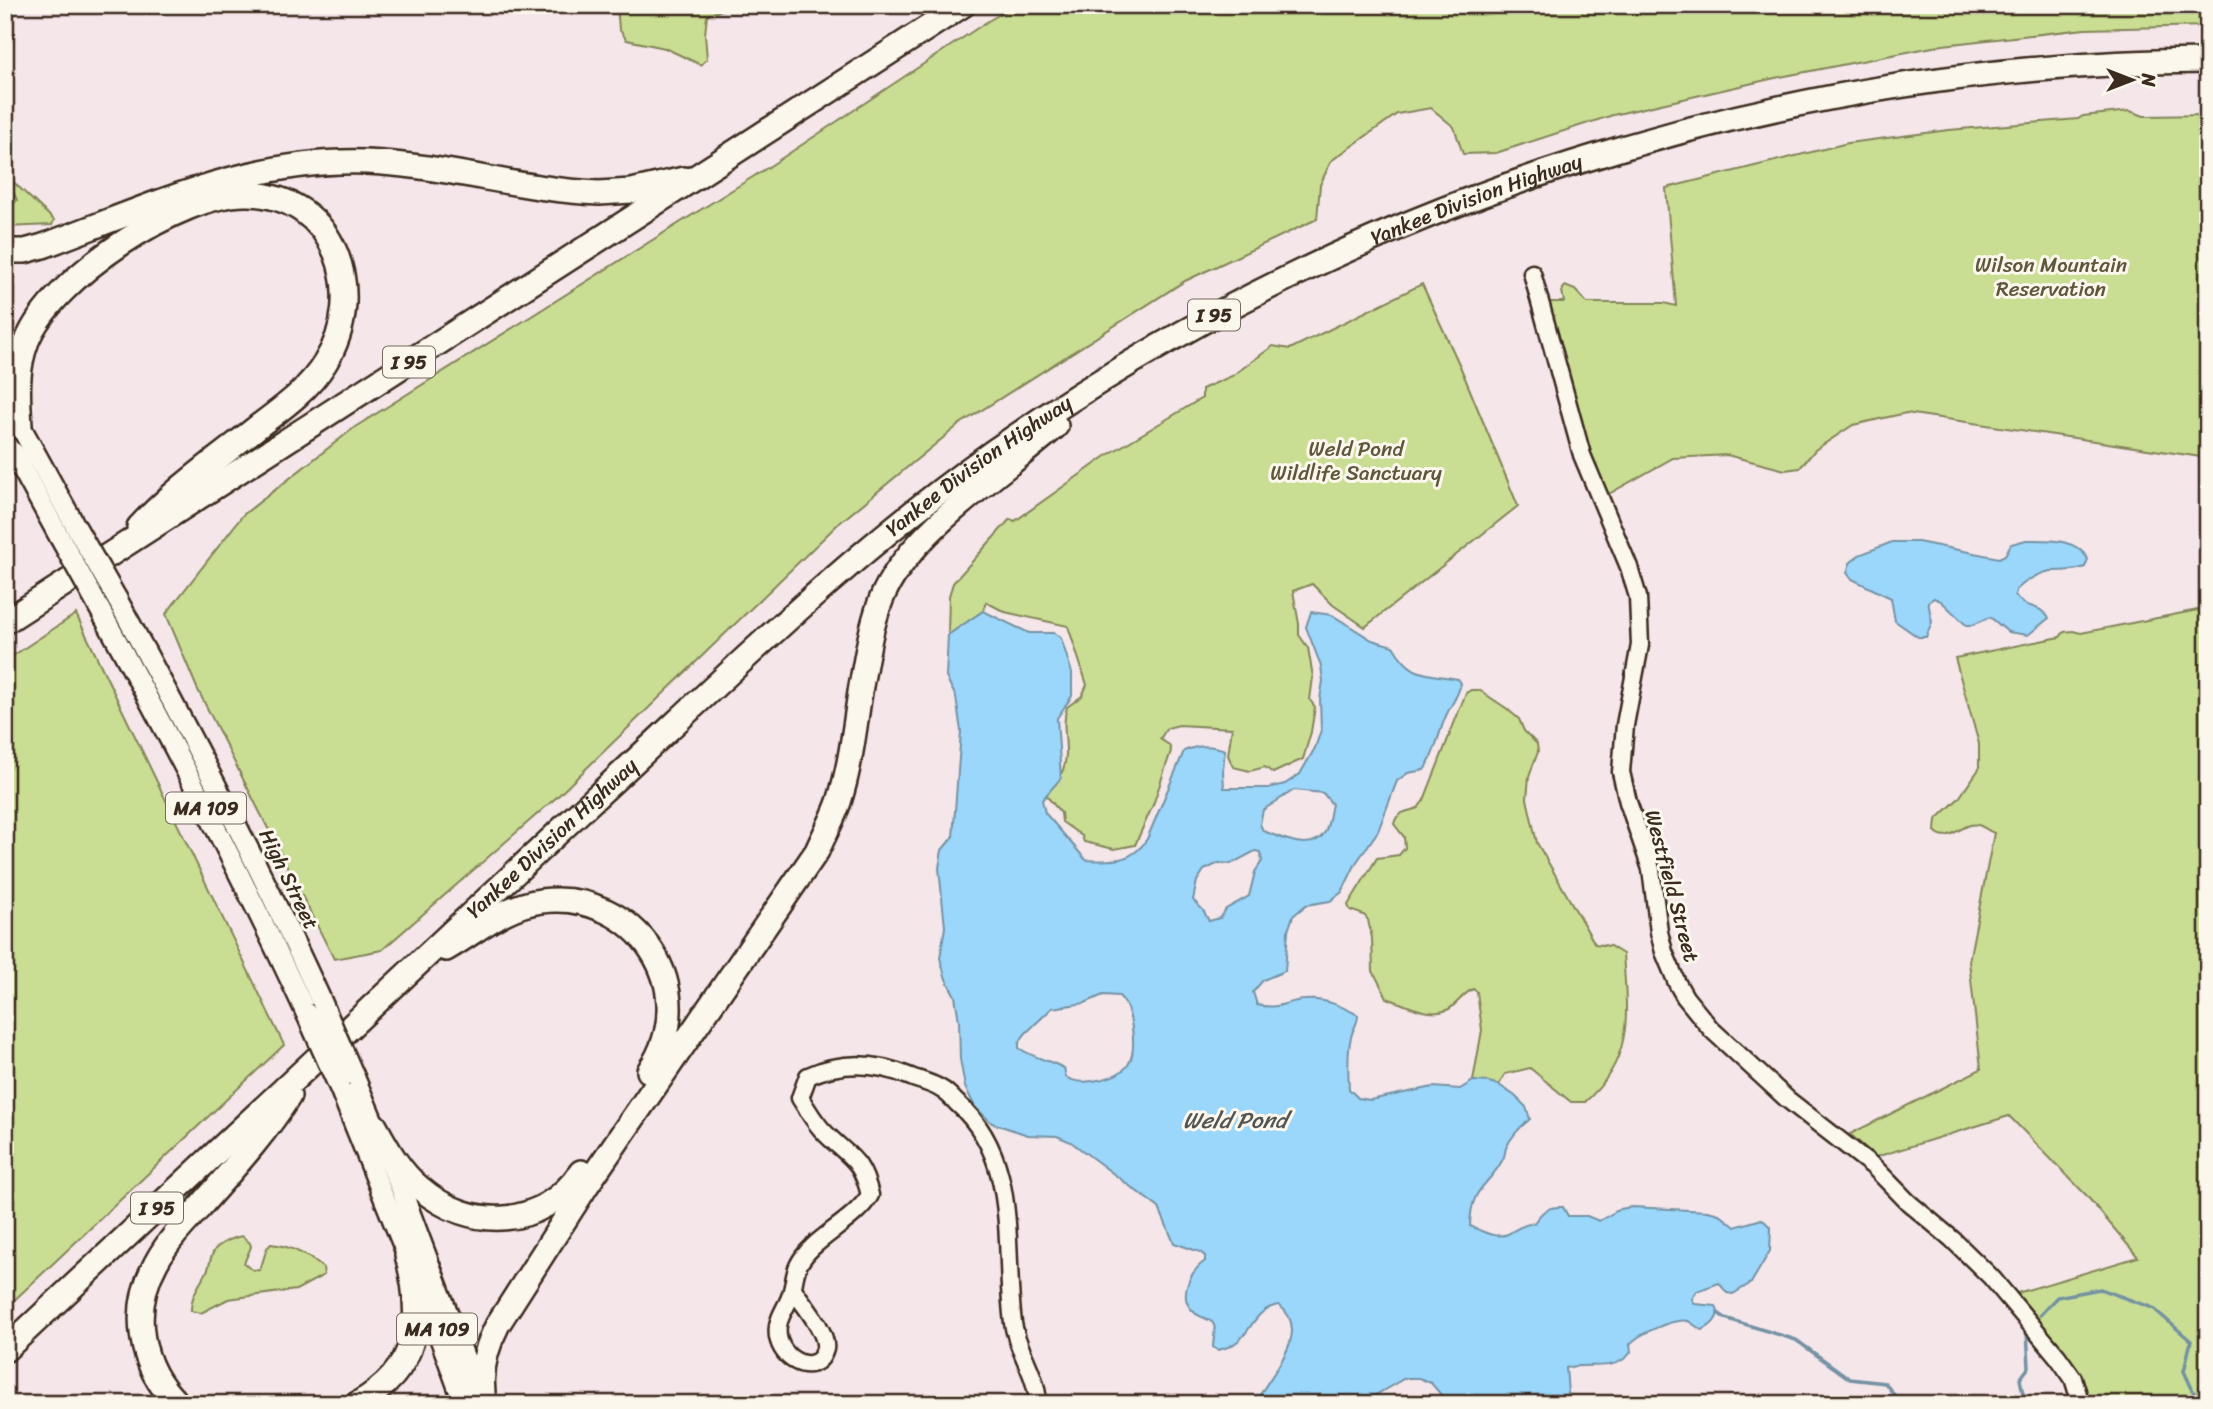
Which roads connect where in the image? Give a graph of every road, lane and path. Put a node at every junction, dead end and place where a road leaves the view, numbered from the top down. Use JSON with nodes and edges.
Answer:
{"nodes":[{"id":1,"x":963,"y":5,"type":"edge"},
{"id":2,"x":2208,"y":61,"type":"edge"},
{"id":3,"x":701,"y":175,"type":"junction"},
{"id":4,"x":5,"y":251,"type":"edge"},
{"id":5,"x":1532,"y":273,"type":"dead end"},
{"id":6,"x":1103,"y":380,"type":"junction"},
{"id":7,"x":5,"y":398,"type":"edge"},
{"id":8,"x":13,"y":432,"type":"edge"},
{"id":9,"x":5,"y":447,"type":"edge"},
{"id":10,"x":20,"y":465,"type":"junction"},
{"id":11,"x":68,"y":533,"type":"junction"},
{"id":12,"x":118,"y":550,"type":"junction"},
{"id":13,"x":5,"y":622,"type":"edge"},
{"id":14,"x":413,"y":967,"type":"junction"},
{"id":15,"x":308,"y":1066,"type":"junction"},
{"id":16,"x":347,"y":1083,"type":"junction"},
{"id":17,"x":375,"y":1126,"type":"junction"},
{"id":18,"x":407,"y":1255,"type":"junction"},
{"id":19,"x":793,"y":1289,"type":"dead end"},
{"id":20,"x":5,"y":1350,"type":"edge"},
{"id":21,"x":178,"y":1404,"type":"edge"},
{"id":22,"x":357,"y":1404,"type":"edge"},
{"id":23,"x":464,"y":1404,"type":"edge"},
{"id":24,"x":483,"y":1404,"type":"edge"},
{"id":25,"x":1038,"y":1404,"type":"edge"},
{"id":26,"x":2081,"y":1404,"type":"edge"}],
"edges":[{"from":1,"to":3,"type":"highway","number":"I 95"},
{"from":2,"to":6,"type":"highway","name":"Yankee Division Highway","number":"I 95"},
{"from":3,"to":4,"type":"highway"},
{"from":3,"to":12,"type":"highway","number":"I 95"},
{"from":5,"to":26,"type":"street","name":"Westfield Street"},
{"from":6,"to":14,"type":"highway","name":"Yankee Division Highway","number":"I 95"},
{"from":6,"to":24,"type":"highway"},
{"from":7,"to":8,"type":"main road","name":"High Street","number":"MA 109"},
{"from":8,"to":10,"type":"main road","name":"High Street","number":"MA 109"},
{"from":8,"to":11,"type":"main road","name":"High Street","number":"MA 109"},
{"from":8,"to":12,"type":"highway"},
{"from":9,"to":10,"type":"highway"},
{"from":10,"to":11,"type":"main road","name":"High Street","number":"MA 109"},
{"from":11,"to":16,"type":"main road","name":"High Street","number":"MA 109","bridge":true},
{"from":12,"to":13,"type":"highway","number":"I 95"},
{"from":14,"to":15,"type":"highway","name":"Yankee Division Highway","number":"I 95"},
{"from":14,"to":17,"type":"highway"},
{"from":15,"to":20,"type":"highway","name":"Yankee Division Highway","number":"I 95"},
{"from":15,"to":21,"type":"highway"},
{"from":16,"to":17,"type":"main road","name":"High Street","number":"MA 109"},
{"from":16,"to":18,"type":"main road","name":"High Street","number":"MA 109"},
{"from":17,"to":24,"type":"main road","name":"High Street","number":"MA 109"},
{"from":18,"to":22,"type":"highway"},
{"from":18,"to":23,"type":"main road","name":"High Street","number":"MA 109"},
{"from":19,"to":25,"type":"street"}]}
